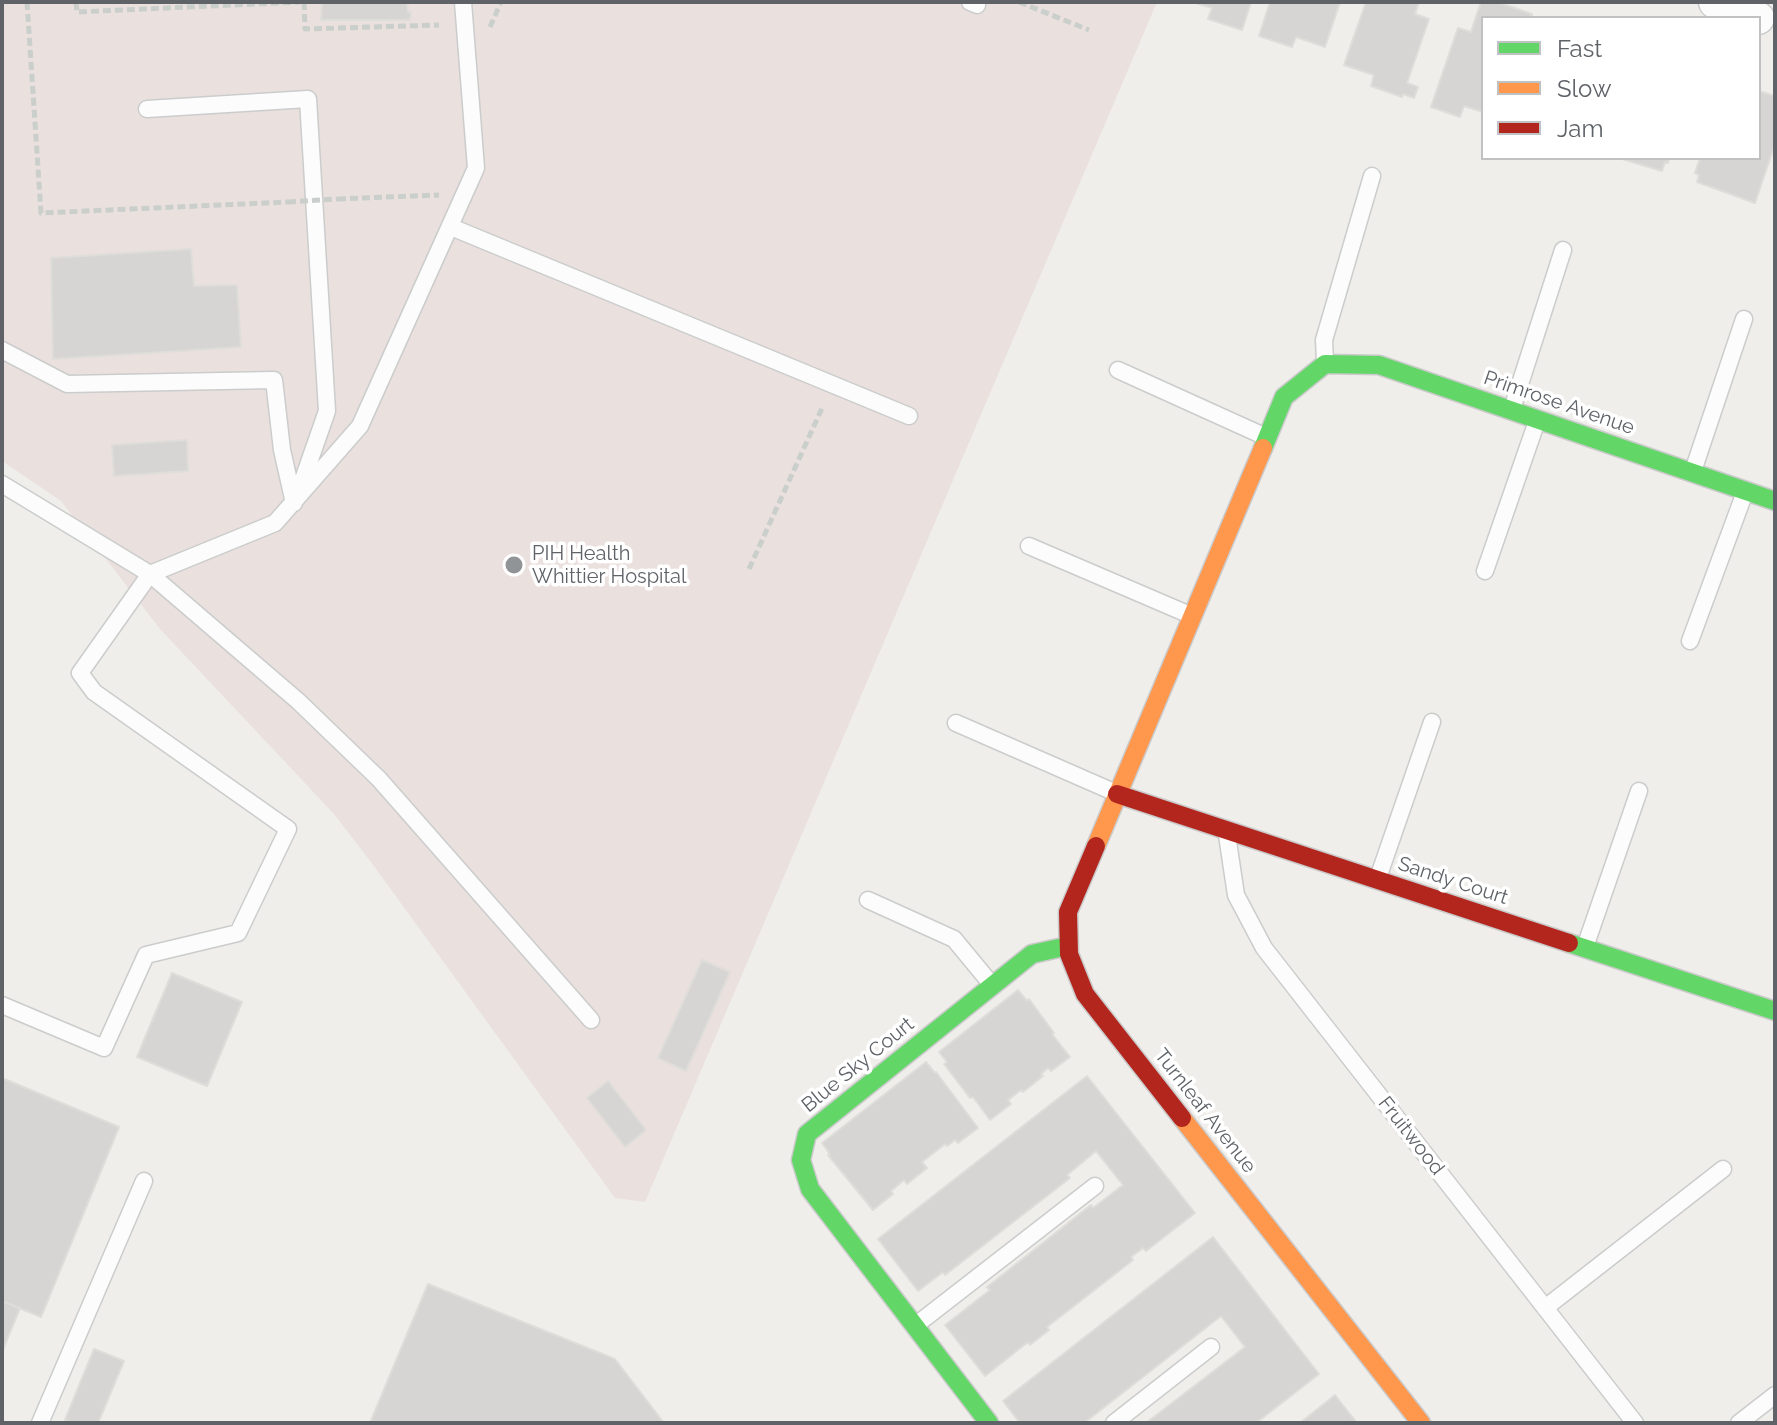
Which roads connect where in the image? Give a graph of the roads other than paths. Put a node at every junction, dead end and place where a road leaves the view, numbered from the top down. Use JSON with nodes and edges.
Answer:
{"nodes":[{"id":1,"x":463,"y":2,"type":"edge"},
{"id":2,"x":1715,"y":2,"type":"edge"},
{"id":3,"x":1753,"y":16,"type":"edge"},
{"id":4,"x":147,"y":109,"type":"dead end"},
{"id":5,"x":1372,"y":176,"type":"dead end"},
{"id":6,"x":451,"y":227,"type":"junction"},
{"id":7,"x":1563,"y":250,"type":"dead end"},
{"id":8,"x":1744,"y":319,"type":"dead end"},
{"id":9,"x":2,"y":350,"type":"edge"},
{"id":10,"x":1325,"y":364,"type":"junction"},
{"id":11,"x":1118,"y":370,"type":"dead end"},
{"id":12,"x":1511,"y":410,"type":"junction"},
{"id":13,"x":909,"y":416,"type":"dead end"},
{"id":14,"x":1538,"y":420,"type":"junction"},
{"id":15,"x":1267,"y":438,"type":"junction"},
{"id":16,"x":1693,"y":473,"type":"junction"},
{"id":17,"x":2,"y":484,"type":"edge"},
{"id":18,"x":1745,"y":491,"type":"junction"},
{"id":19,"x":1775,"y":501,"type":"edge"},
{"id":20,"x":294,"y":503,"type":"junction"},
{"id":21,"x":1029,"y":546,"type":"dead end"},
{"id":22,"x":1485,"y":571,"type":"dead end"},
{"id":23,"x":150,"y":574,"type":"junction"},
{"id":24,"x":1192,"y":616,"type":"junction"},
{"id":25,"x":1690,"y":641,"type":"dead end"},
{"id":26,"x":1432,"y":722,"type":"dead end"},
{"id":27,"x":956,"y":723,"type":"dead end"},
{"id":28,"x":1639,"y":791,"type":"dead end"},
{"id":29,"x":1117,"y":794,"type":"junction"},
{"id":30,"x":1226,"y":830,"type":"junction"},
{"id":31,"x":1378,"y":880,"type":"junction"},
{"id":32,"x":868,"y":900,"type":"dead end"},
{"id":33,"x":1068,"y":946,"type":"junction"},
{"id":34,"x":1585,"y":948,"type":"junction"},
{"id":35,"x":993,"y":986,"type":"junction"},
{"id":36,"x":2,"y":1005,"type":"edge"},
{"id":37,"x":1775,"y":1011,"type":"edge"},
{"id":38,"x":591,"y":1020,"type":"dead end"},
{"id":39,"x":1723,"y":1169,"type":"dead end"},
{"id":40,"x":144,"y":1181,"type":"dead end"},
{"id":41,"x":1095,"y":1186,"type":"dead end"},
{"id":42,"x":1545,"y":1308,"type":"junction"},
{"id":43,"x":914,"y":1326,"type":"junction"},
{"id":44,"x":1211,"y":1347,"type":"dead end"},
{"id":45,"x":1775,"y":1395,"type":"edge"},
{"id":46,"x":40,"y":1423,"type":"edge"},
{"id":47,"x":989,"y":1423,"type":"edge"},
{"id":48,"x":1114,"y":1423,"type":"edge"},
{"id":49,"x":1421,"y":1423,"type":"edge"},
{"id":50,"x":1635,"y":1423,"type":"edge"},
{"id":51,"x":1739,"y":1423,"type":"edge"}],
"edges":[{"from":1,"to":6,"type":"lane"},
{"from":2,"to":3,"type":"street"},
{"from":4,"to":20,"type":"lane"},
{"from":5,"to":10,"type":"lane"},
{"from":6,"to":13,"type":"lane"},
{"from":6,"to":20,"type":"lane"},
{"from":7,"to":12,"type":"lane"},
{"from":8,"to":16,"type":"lane"},
{"from":9,"to":20,"type":"lane"},
{"from":10,"to":12,"type":"street","name":"Primrose Avenue"},
{"from":10,"to":15,"type":"street","name":"Turnleaf Avenue"},
{"from":11,"to":15,"type":"lane"},
{"from":12,"to":14,"type":"street","name":"Primrose Avenue"},
{"from":14,"to":16,"type":"street","name":"Primrose Avenue"},
{"from":14,"to":22,"type":"lane"},
{"from":15,"to":24,"type":"street","name":"Turnleaf Avenue"},
{"from":16,"to":18,"type":"street","name":"Primrose Avenue"},
{"from":17,"to":23,"type":"lane"},
{"from":18,"to":19,"type":"street","name":"Primrose Avenue"},
{"from":18,"to":25,"type":"lane"},
{"from":20,"to":23,"type":"lane"},
{"from":21,"to":24,"type":"lane"},
{"from":23,"to":36,"type":"lane"},
{"from":23,"to":38,"type":"lane"},
{"from":24,"to":29,"type":"street","name":"Turnleaf Avenue"},
{"from":26,"to":31,"type":"lane"},
{"from":27,"to":29,"type":"lane"},
{"from":28,"to":34,"type":"lane"},
{"from":29,"to":30,"type":"street","name":"Sandy Court"},
{"from":29,"to":33,"type":"street","name":"Turnleaf Avenue"},
{"from":30,"to":31,"type":"street","name":"Sandy Court"},
{"from":30,"to":42,"type":"lane","name":"Fruitwood"},
{"from":31,"to":34,"type":"street","name":"Sandy Court"},
{"from":32,"to":35,"type":"lane"},
{"from":33,"to":35,"type":"street","name":"Blue Sky Court"},
{"from":33,"to":49,"type":"street","name":"Turnleaf Avenue"},
{"from":34,"to":37,"type":"street","name":"Sandy Court"},
{"from":35,"to":43,"type":"street","name":"Blue Sky Court"},
{"from":39,"to":42,"type":"lane"},
{"from":40,"to":46,"type":"lane"},
{"from":41,"to":43,"type":"lane"},
{"from":42,"to":50,"type":"lane","name":"Fruitwood"},
{"from":43,"to":47,"type":"street","name":"Blue Sky Court"},
{"from":44,"to":48,"type":"lane"},
{"from":45,"to":51,"type":"lane"}]}
